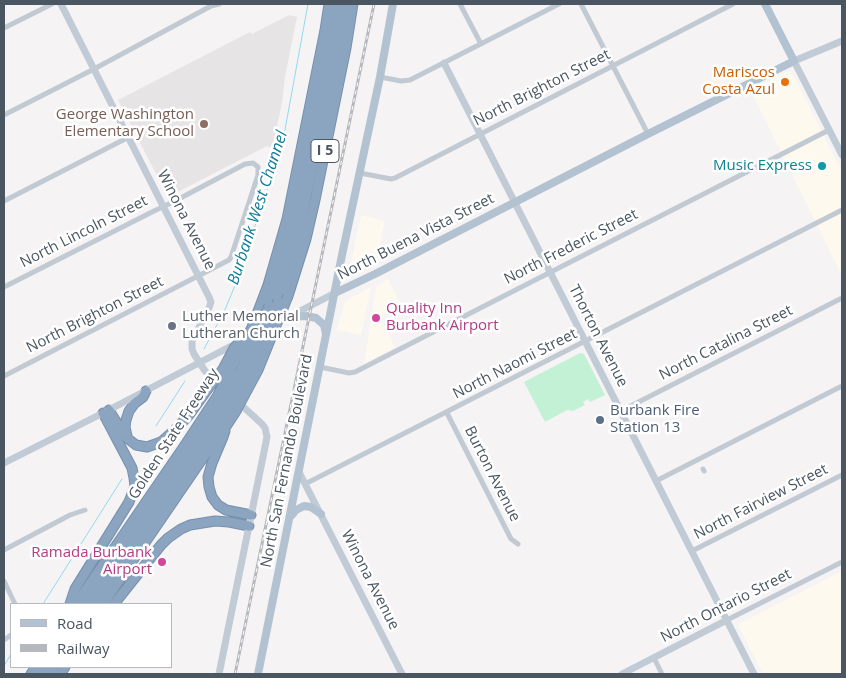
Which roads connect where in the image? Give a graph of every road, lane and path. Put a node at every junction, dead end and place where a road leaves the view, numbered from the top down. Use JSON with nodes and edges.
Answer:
{"nodes":[{"id":1,"x":52,"y":4,"type":"edge"},
{"id":2,"x":61,"y":4,"type":"edge"},
{"id":3,"x":218,"y":4,"type":"edge"},
{"id":4,"x":330,"y":4,"type":"edge"},
{"id":5,"x":338,"y":4,"type":"edge"},
{"id":6,"x":345,"y":4,"type":"edge"},
{"id":7,"x":354,"y":4,"type":"edge"},
{"id":8,"x":393,"y":4,"type":"edge"},
{"id":9,"x":460,"y":4,"type":"edge"},
{"id":10,"x":559,"y":4,"type":"edge"},
{"id":11,"x":581,"y":4,"type":"edge"},
{"id":12,"x":733,"y":4,"type":"edge"},
{"id":13,"x":765,"y":4,"type":"edge"},
{"id":14,"x":4,"y":28,"type":"edge"},
{"id":15,"x":842,"y":41,"type":"edge"},
{"id":16,"x":481,"y":44,"type":"junction"},
{"id":17,"x":794,"y":61,"type":"junction"},
{"id":18,"x":444,"y":63,"type":"junction"},
{"id":19,"x":613,"y":66,"type":"junction"},
{"id":20,"x":94,"y":69,"type":"junction"},
{"id":21,"x":380,"y":77,"type":"junction"},
{"id":22,"x":4,"y":114,"type":"edge"},
{"id":23,"x":829,"y":130,"type":"junction"},
{"id":24,"x":480,"y":134,"type":"junction"},
{"id":25,"x":648,"y":134,"type":"junction"},
{"id":26,"x":129,"y":137,"type":"junction"},
{"id":27,"x":842,"y":155,"type":"edge"},
{"id":28,"x":257,"y":165,"type":"joint"},
{"id":29,"x":360,"y":173,"type":"junction"},
{"id":30,"x":4,"y":201,"type":"edge"},
{"id":31,"x":514,"y":203,"type":"junction"},
{"id":32,"x":164,"y":206,"type":"junction"},
{"id":33,"x":842,"y":210,"type":"edge"},
{"id":34,"x":550,"y":272,"type":"junction"},
{"id":35,"x":198,"y":276,"type":"junction"},
{"id":36,"x":4,"y":287,"type":"edge"},
{"id":37,"x":335,"y":293,"type":"junction"},
{"id":38,"x":842,"y":298,"type":"edge"},
{"id":39,"x":288,"y":317,"type":"junction"},
{"id":40,"x":251,"y":330,"type":"junction"},
{"id":41,"x":327,"y":337,"type":"junction"},
{"id":42,"x":585,"y":342,"type":"junction"},
{"id":43,"x":199,"y":362,"type":"junction"},
{"id":44,"x":320,"y":367,"type":"junction"},
{"id":45,"x":4,"y":376,"type":"edge"},
{"id":46,"x":842,"y":386,"type":"edge"},
{"id":47,"x":146,"y":391,"type":"junction"},
{"id":48,"x":227,"y":403,"type":"junction"},
{"id":49,"x":106,"y":411,"type":"junction"},
{"id":50,"x":620,"y":411,"type":"junction"},
{"id":51,"x":447,"y":413,"type":"junction"},
{"id":52,"x":225,"y":428,"type":"junction"},
{"id":53,"x":267,"y":433,"type":"joint"},
{"id":54,"x":127,"y":438,"type":"junction"},
{"id":55,"x":4,"y":463,"type":"edge"},
{"id":56,"x":299,"y":472,"type":"junction"},
{"id":57,"x":842,"y":475,"type":"edge"},
{"id":58,"x":656,"y":481,"type":"junction"},
{"id":59,"x":306,"y":484,"type":"junction"},
{"id":60,"x":85,"y":510,"type":"dead end"},
{"id":61,"x":321,"y":514,"type":"junction"},
{"id":62,"x":251,"y":515,"type":"junction"},
{"id":63,"x":290,"y":518,"type":"junction"},
{"id":64,"x":249,"y":526,"type":"junction"},
{"id":65,"x":518,"y":544,"type":"dead end"},
{"id":66,"x":4,"y":550,"type":"edge"},
{"id":67,"x":692,"y":551,"type":"junction"},
{"id":68,"x":842,"y":562,"type":"edge"},
{"id":69,"x":4,"y":582,"type":"edge"},
{"id":70,"x":14,"y":603,"type":"edge"},
{"id":71,"x":70,"y":603,"type":"edge"},
{"id":72,"x":77,"y":603,"type":"edge"},
{"id":73,"x":87,"y":603,"type":"edge"},
{"id":74,"x":96,"y":603,"type":"edge"},
{"id":75,"x":103,"y":603,"type":"edge"},
{"id":76,"x":115,"y":603,"type":"edge"},
{"id":77,"x":727,"y":620,"type":"junction"},
{"id":78,"x":654,"y":658,"type":"junction"},
{"id":79,"x":219,"y":674,"type":"edge"},
{"id":80,"x":258,"y":674,"type":"edge"},
{"id":81,"x":402,"y":674,"type":"edge"},
{"id":82,"x":622,"y":674,"type":"edge"},
{"id":83,"x":662,"y":674,"type":"edge"},
{"id":84,"x":754,"y":674,"type":"edge"}],
"edges":[{"from":1,"to":14,"type":"street"},
{"from":2,"to":20,"type":"street","name":"Winona Avenue"},
{"from":3,"to":20,"type":"street"},
{"from":4,"to":40,"type":"highway","name":"Golden State Freeway","number":"I 5"},
{"from":5,"to":48,"type":"highway","bridge":true},
{"from":6,"to":48,"type":"highway","bridge":true},
{"from":7,"to":48,"type":"highway","name":"Golden State Freeway","number":"I 5","bridge":true},
{"from":8,"to":21,"type":"main road","name":"North San Fernando Boulevard"},
{"from":9,"to":16,"type":"street"},
{"from":10,"to":16,"type":"street"},
{"from":11,"to":19,"type":"street"},
{"from":12,"to":19,"type":"street","name":"North Brighton Street"},
{"from":13,"to":17,"type":"main road"},
{"from":15,"to":17,"type":"street","name":"North Buena Vista Street"},
{"from":16,"to":18,"type":"street"},
{"from":17,"to":23,"type":"street"},
{"from":17,"to":25,"type":"main road","name":"North Buena Vista Street"},
{"from":18,"to":21,"type":"street"},
{"from":18,"to":24,"type":"street","name":"Thorton Avenue"},
{"from":19,"to":24,"type":"street","name":"North Brighton Street"},
{"from":19,"to":25,"type":"street"},
{"from":20,"to":22,"type":"street"},
{"from":20,"to":26,"type":"street","name":"Winona Avenue"},
{"from":21,"to":29,"type":"main road","name":"North San Fernando Boulevard"},
{"from":23,"to":27,"type":"street"},
{"from":23,"to":34,"type":"street","name":"North Frederic Street"},
{"from":24,"to":29,"type":"street","name":"North Brighton Street"},
{"from":24,"to":31,"type":"street","name":"Thorton Avenue"},
{"from":25,"to":31,"type":"main road","name":"North Buena Vista Street"},
{"from":26,"to":30,"type":"street"},
{"from":26,"to":32,"type":"street","name":"Winona Avenue"},
{"from":28,"to":32,"type":"street","name":"North Lincoln Street"},
{"from":28,"to":35,"type":"street","name":"North Brighton Street"},
{"from":29,"to":37,"type":"main road","name":"North San Fernando Boulevard"},
{"from":31,"to":34,"type":"street","name":"Thorton Avenue"},
{"from":31,"to":37,"type":"main road","name":"North Buena Vista Street"},
{"from":32,"to":35,"type":"street","name":"Winona Avenue"},
{"from":32,"to":36,"type":"street","name":"North Lincoln Street"},
{"from":33,"to":42,"type":"street","name":"North Naomi Street"},
{"from":34,"to":42,"type":"street","name":"Thorton Avenue"},
{"from":34,"to":44,"type":"street","name":"North Frederic Street"},
{"from":35,"to":43,"type":"street","name":"Winona Avenue"},
{"from":35,"to":45,"type":"street","name":"North Brighton Street"},
{"from":37,"to":39,"type":"street","name":"North Buena Vista Street"},
{"from":37,"to":41,"type":"main road","name":"North San Fernando Boulevard"},
{"from":38,"to":50,"type":"street","name":"North Catalina Street"},
{"from":39,"to":41,"type":"main road"},
{"from":39,"to":43,"type":"street","name":"North Buena Vista Street"},
{"from":40,"to":48,"type":"highway","name":"Golden State Freeway","number":"I 5","bridge":true},
{"from":40,"to":54,"type":"highway","bridge":true},
{"from":41,"to":44,"type":"main road","name":"North San Fernando Boulevard"},
{"from":42,"to":50,"type":"street","name":"Thorton Avenue"},
{"from":42,"to":51,"type":"street","name":"North Naomi Street"},
{"from":43,"to":47,"type":"street","name":"North Buena Vista Street"},
{"from":43,"to":53,"type":"street","name":"Winona Avenue"},
{"from":44,"to":56,"type":"main road","name":"North San Fernando Boulevard"},
{"from":46,"to":58,"type":"street"},
{"from":47,"to":49,"type":"street","name":"North Buena Vista Street"},
{"from":47,"to":54,"type":"highway"},
{"from":48,"to":52,"type":"highway","name":"Golden State Freeway","number":"I 5"},
{"from":48,"to":72,"type":"highway","name":"Golden State Freeway","number":"I 5"},
{"from":48,"to":73,"type":"highway"},
{"from":48,"to":74,"type":"highway"},
{"from":49,"to":54,"type":"highway"},
{"from":49,"to":55,"type":"street","name":"North Buena Vista Street"},
{"from":49,"to":71,"type":"highway"},
{"from":50,"to":58,"type":"street","name":"Thorton Avenue"},
{"from":51,"to":59,"type":"street","name":"North Naomi Street"},
{"from":51,"to":65,"type":"street","name":"Burton Avenue"},
{"from":52,"to":62,"type":"highway"},
{"from":52,"to":75,"type":"highway","name":"Golden State Freeway","number":"I 5"},
{"from":53,"to":62,"type":"street","name":"North San Fernando Boulevard"},
{"from":56,"to":59,"type":"street","name":"Winona Avenue"},
{"from":56,"to":63,"type":"main road","name":"North San Fernando Boulevard"},
{"from":57,"to":67,"type":"street","name":"North Fairview Street"},
{"from":58,"to":67,"type":"street","name":"Thorton Avenue"},
{"from":59,"to":61,"type":"street","name":"Winona Avenue"},
{"from":60,"to":66,"type":"street"},
{"from":61,"to":63,"type":"main road"},
{"from":61,"to":81,"type":"street","name":"Winona Avenue"},
{"from":62,"to":64,"type":"street","name":"North San Fernando Boulevard"},
{"from":63,"to":80,"type":"main road","name":"North San Fernando Boulevard"},
{"from":64,"to":76,"type":"highway"},
{"from":64,"to":79,"type":"street","name":"North San Fernando Boulevard"},
{"from":67,"to":77,"type":"street","name":"Thorton Avenue"},
{"from":68,"to":77,"type":"street","name":"North Ontario Street"},
{"from":69,"to":70,"type":"street"},
{"from":77,"to":78,"type":"street","name":"North Ontario Street"},
{"from":77,"to":84,"type":"street","name":"Thorton Avenue"},
{"from":78,"to":82,"type":"street","name":"North Ontario Street"},
{"from":78,"to":83,"type":"street"}]}
